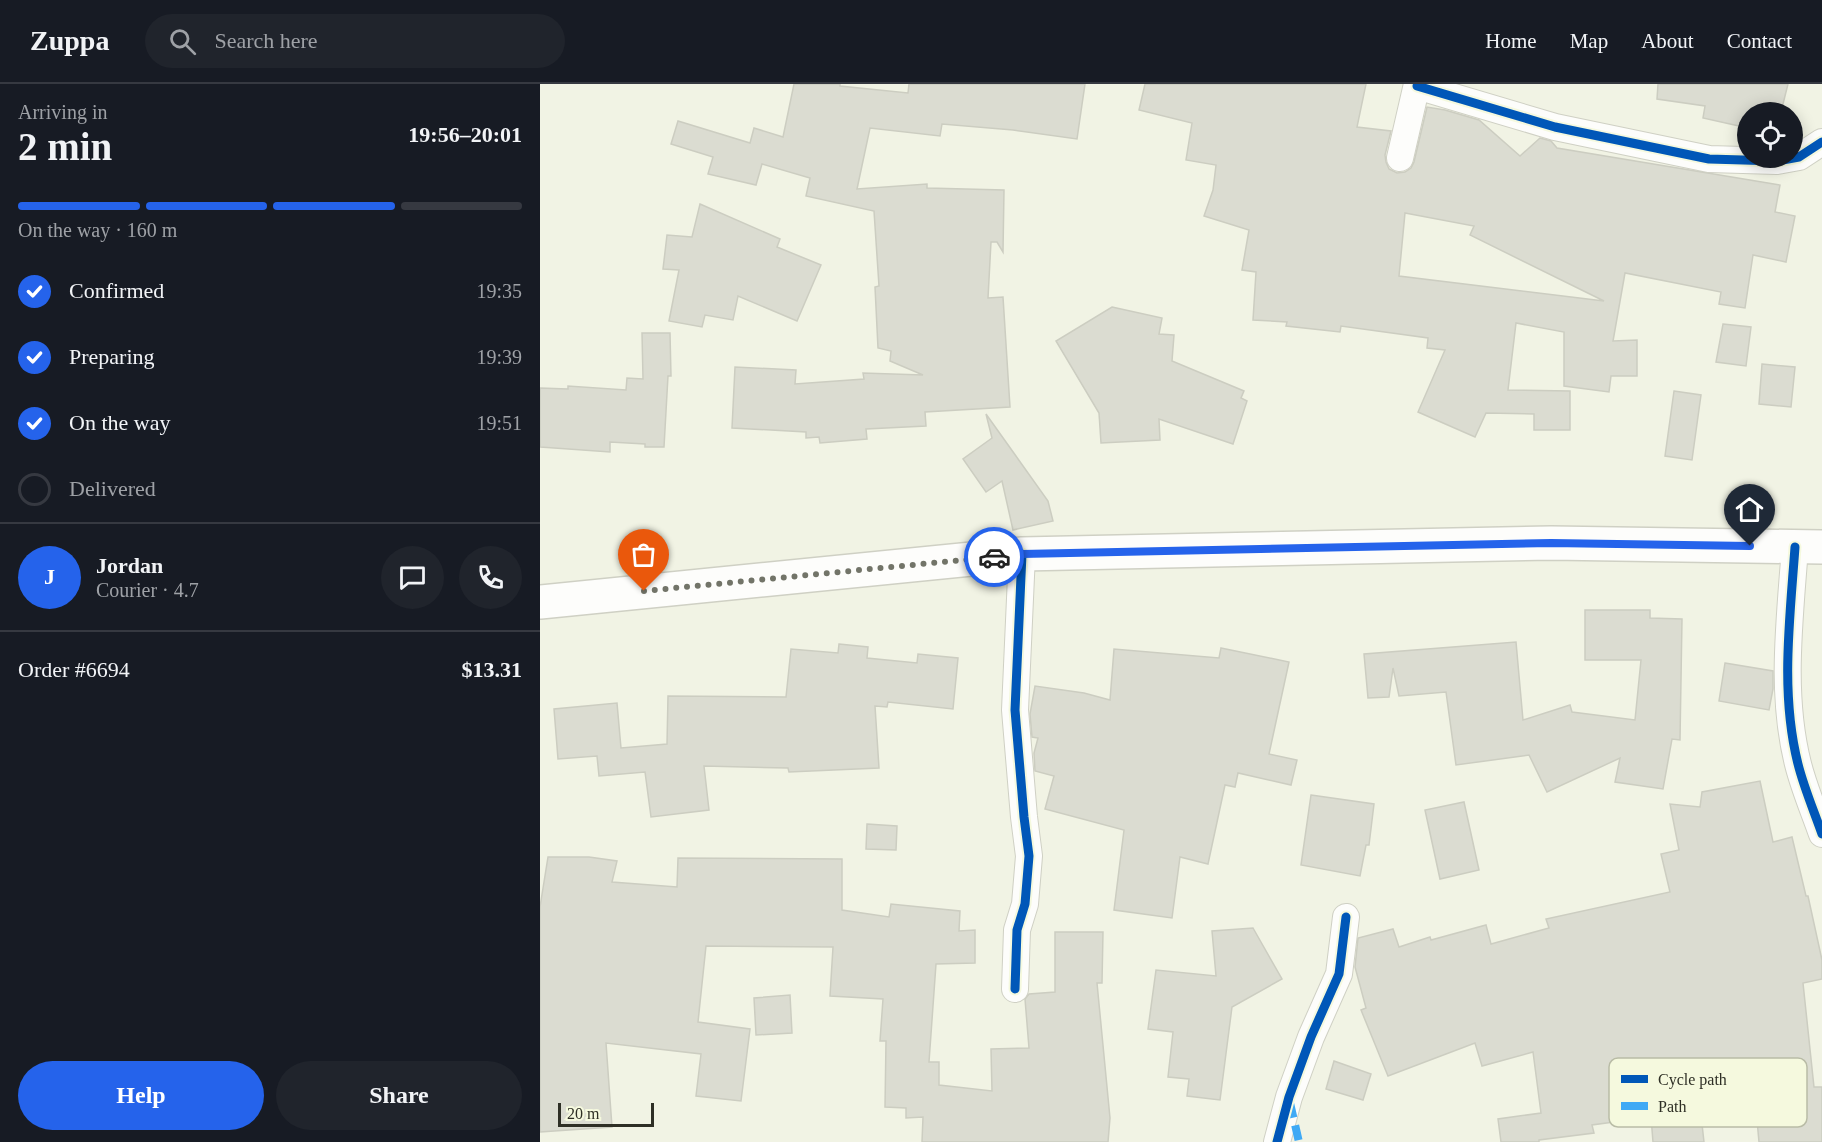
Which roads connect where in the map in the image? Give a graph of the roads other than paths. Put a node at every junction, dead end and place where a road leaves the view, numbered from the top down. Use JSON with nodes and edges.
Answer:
{"nodes":[{"id":1,"x":1417,"y":85,"type":"edge"},
{"id":2,"x":1822,"y":142,"type":"edge"},
{"id":3,"x":1400,"y":158,"type":"dead end"},
{"id":4,"x":1808,"y":547,"type":"edge"},
{"id":5,"x":1022,"y":554,"type":"junction"},
{"id":6,"x":540,"y":602,"type":"edge"},
{"id":7,"x":1822,"y":834,"type":"edge"},
{"id":8,"x":1346,"y":917,"type":"dead end"},
{"id":9,"x":1015,"y":989,"type":"dead end"},
{"id":10,"x":1277,"y":1142,"type":"edge"}],
"edges":[{"from":1,"to":2,"type":"street"},
{"from":1,"to":3,"type":"street"},
{"from":4,"to":5,"type":"highway"},
{"from":4,"to":7,"type":"street"},
{"from":5,"to":6,"type":"highway"},
{"from":5,"to":9,"type":"street"},
{"from":8,"to":10,"type":"street"}]}
